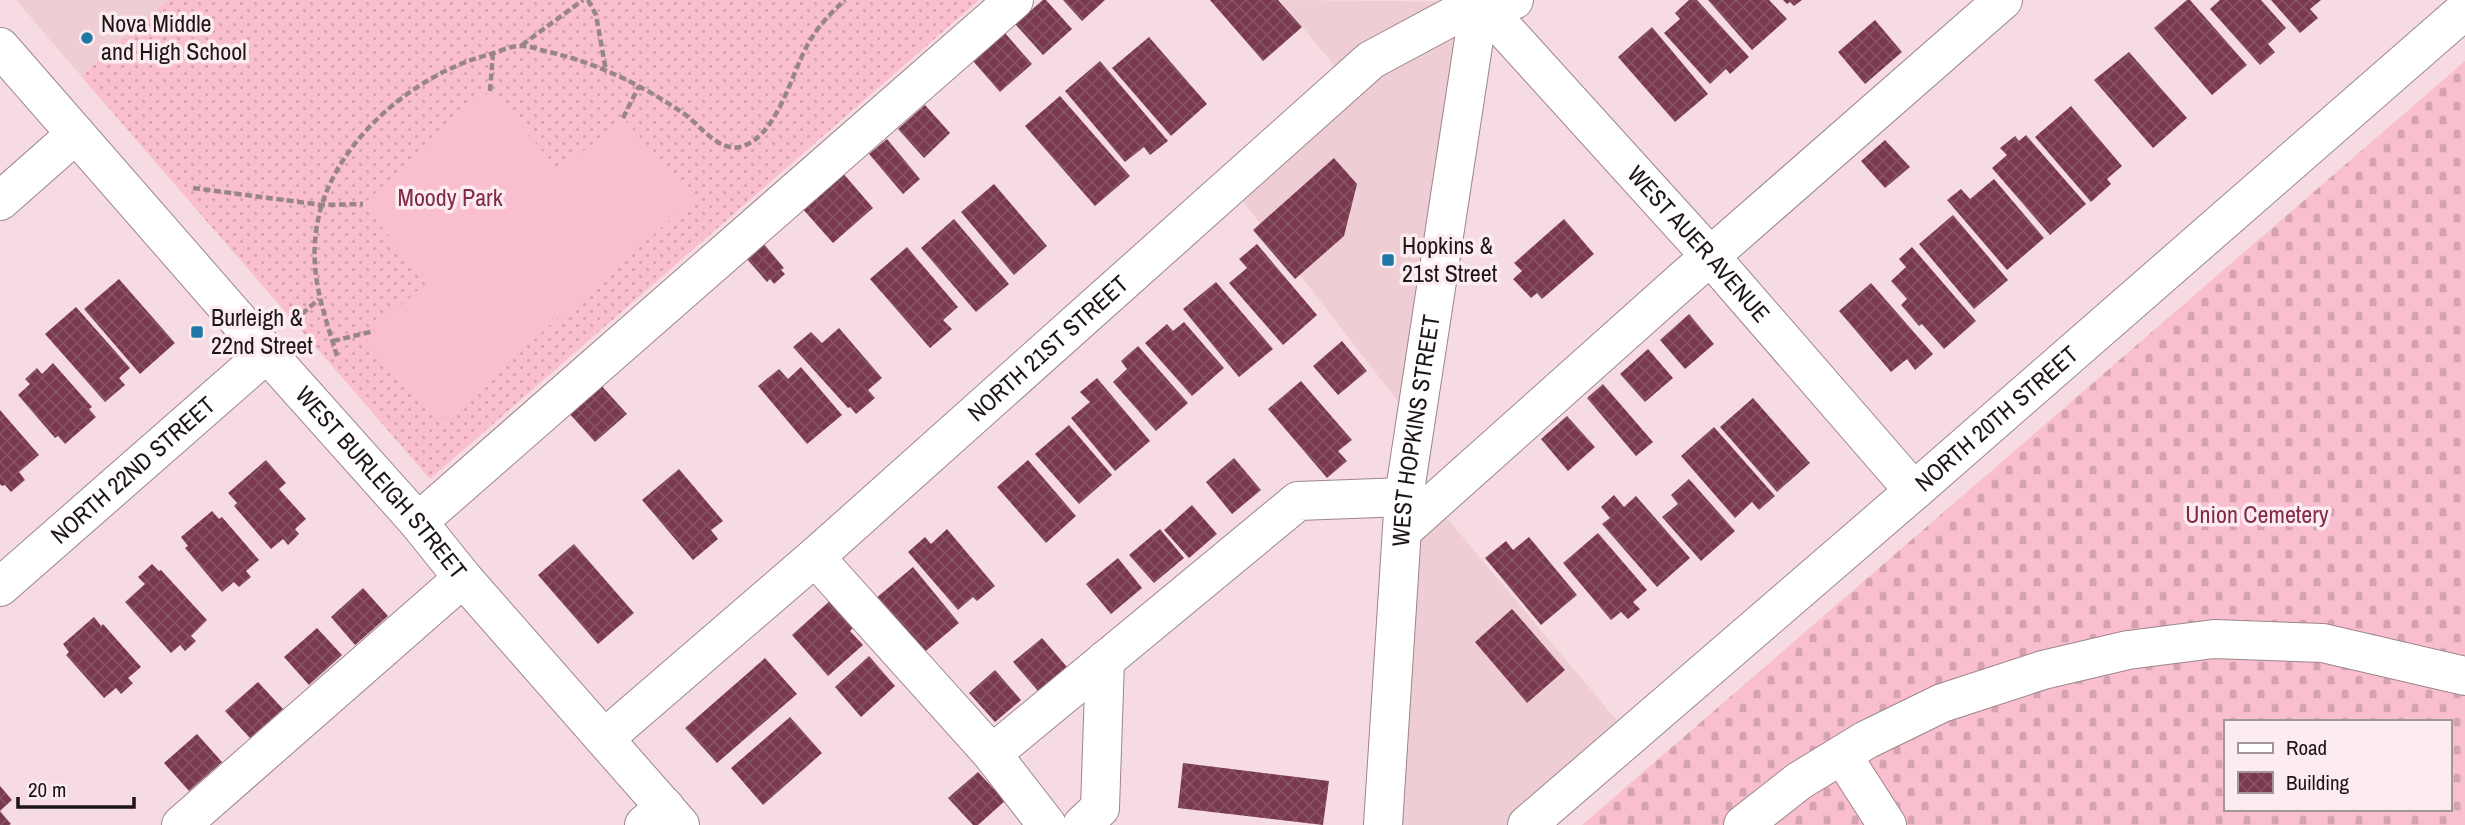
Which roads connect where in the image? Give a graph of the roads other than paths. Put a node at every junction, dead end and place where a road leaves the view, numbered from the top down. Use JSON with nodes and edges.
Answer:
{"nodes":[{"id":1,"x":1014,"y":0,"type":"edge"},
{"id":2,"x":1488,"y":0,"type":"edge"},
{"id":3,"x":2003,"y":0,"type":"edge"},
{"id":4,"x":2465,"y":10,"type":"edge"},
{"id":5,"x":0,"y":47,"type":"edge"},
{"id":6,"x":76,"y":134,"type":"junction"},
{"id":7,"x":0,"y":201,"type":"edge"},
{"id":8,"x":1710,"y":256,"type":"junction"},
{"id":9,"x":267,"y":353,"type":"junction"},
{"id":10,"x":1914,"y":491,"type":"junction"},
{"id":11,"x":1403,"y":514,"type":"junction"},
{"id":12,"x":418,"y":522,"type":"junction"},
{"id":13,"x":815,"y":557,"type":"junction"},
{"id":14,"x":463,"y":578,"type":"junction"},
{"id":15,"x":0,"y":587,"type":"edge"},
{"id":16,"x":1105,"y":660,"type":"junction"},
{"id":17,"x":2465,"y":676,"type":"edge"},
{"id":18,"x":605,"y":738,"type":"junction"},
{"id":19,"x":992,"y":754,"type":"junction"},
{"id":20,"x":1842,"y":755,"type":"junction"},
{"id":21,"x":663,"y":819,"type":"edge"},
{"id":22,"x":181,"y":825,"type":"edge"},
{"id":23,"x":1047,"y":825,"type":"edge"},
{"id":24,"x":1082,"y":825,"type":"edge"},
{"id":25,"x":1383,"y":825,"type":"edge"},
{"id":26,"x":1527,"y":825,"type":"edge"},
{"id":27,"x":1743,"y":825,"type":"edge"},
{"id":28,"x":1888,"y":825,"type":"edge"}],
"edges":[{"from":1,"to":12,"type":"main road"},
{"from":2,"to":8,"type":"main road","name":"WEST AUER AVENUE"},
{"from":2,"to":11,"type":"main road","name":"WEST HOPKINS STREET"},
{"from":2,"to":13,"type":"main road","name":"NORTH 21ST STREET"},
{"from":3,"to":8,"type":"main road"},
{"from":4,"to":10,"type":"main road","name":"NORTH 20TH STREET"},
{"from":5,"to":6,"type":"main road","name":"WEST BURLEIGH STREET"},
{"from":6,"to":7,"type":"main road"},
{"from":6,"to":9,"type":"main road","name":"WEST BURLEIGH STREET"},
{"from":8,"to":10,"type":"main road","name":"WEST AUER AVENUE"},
{"from":8,"to":11,"type":"main road"},
{"from":9,"to":12,"type":"main road","name":"WEST BURLEIGH STREET"},
{"from":9,"to":15,"type":"main road","name":"NORTH 22ND STREET"},
{"from":10,"to":26,"type":"main road","name":"NORTH 20TH STREET"},
{"from":11,"to":16,"type":"main road"},
{"from":11,"to":25,"type":"main road","name":"WEST HOPKINS STREET"},
{"from":12,"to":14,"type":"main road","name":"WEST BURLEIGH STREET"},
{"from":13,"to":18,"type":"main road","name":"NORTH 21ST STREET"},
{"from":13,"to":19,"type":"main road"},
{"from":14,"to":18,"type":"main road","name":"WEST BURLEIGH STREET"},
{"from":14,"to":22,"type":"main road"},
{"from":16,"to":19,"type":"main road"},
{"from":16,"to":24,"type":"main road"},
{"from":17,"to":20,"type":"main road"},
{"from":18,"to":21,"type":"main road","name":"WEST BURLEIGH STREET"},
{"from":19,"to":23,"type":"main road"},
{"from":20,"to":27,"type":"main road"},
{"from":20,"to":28,"type":"main road"}]}
